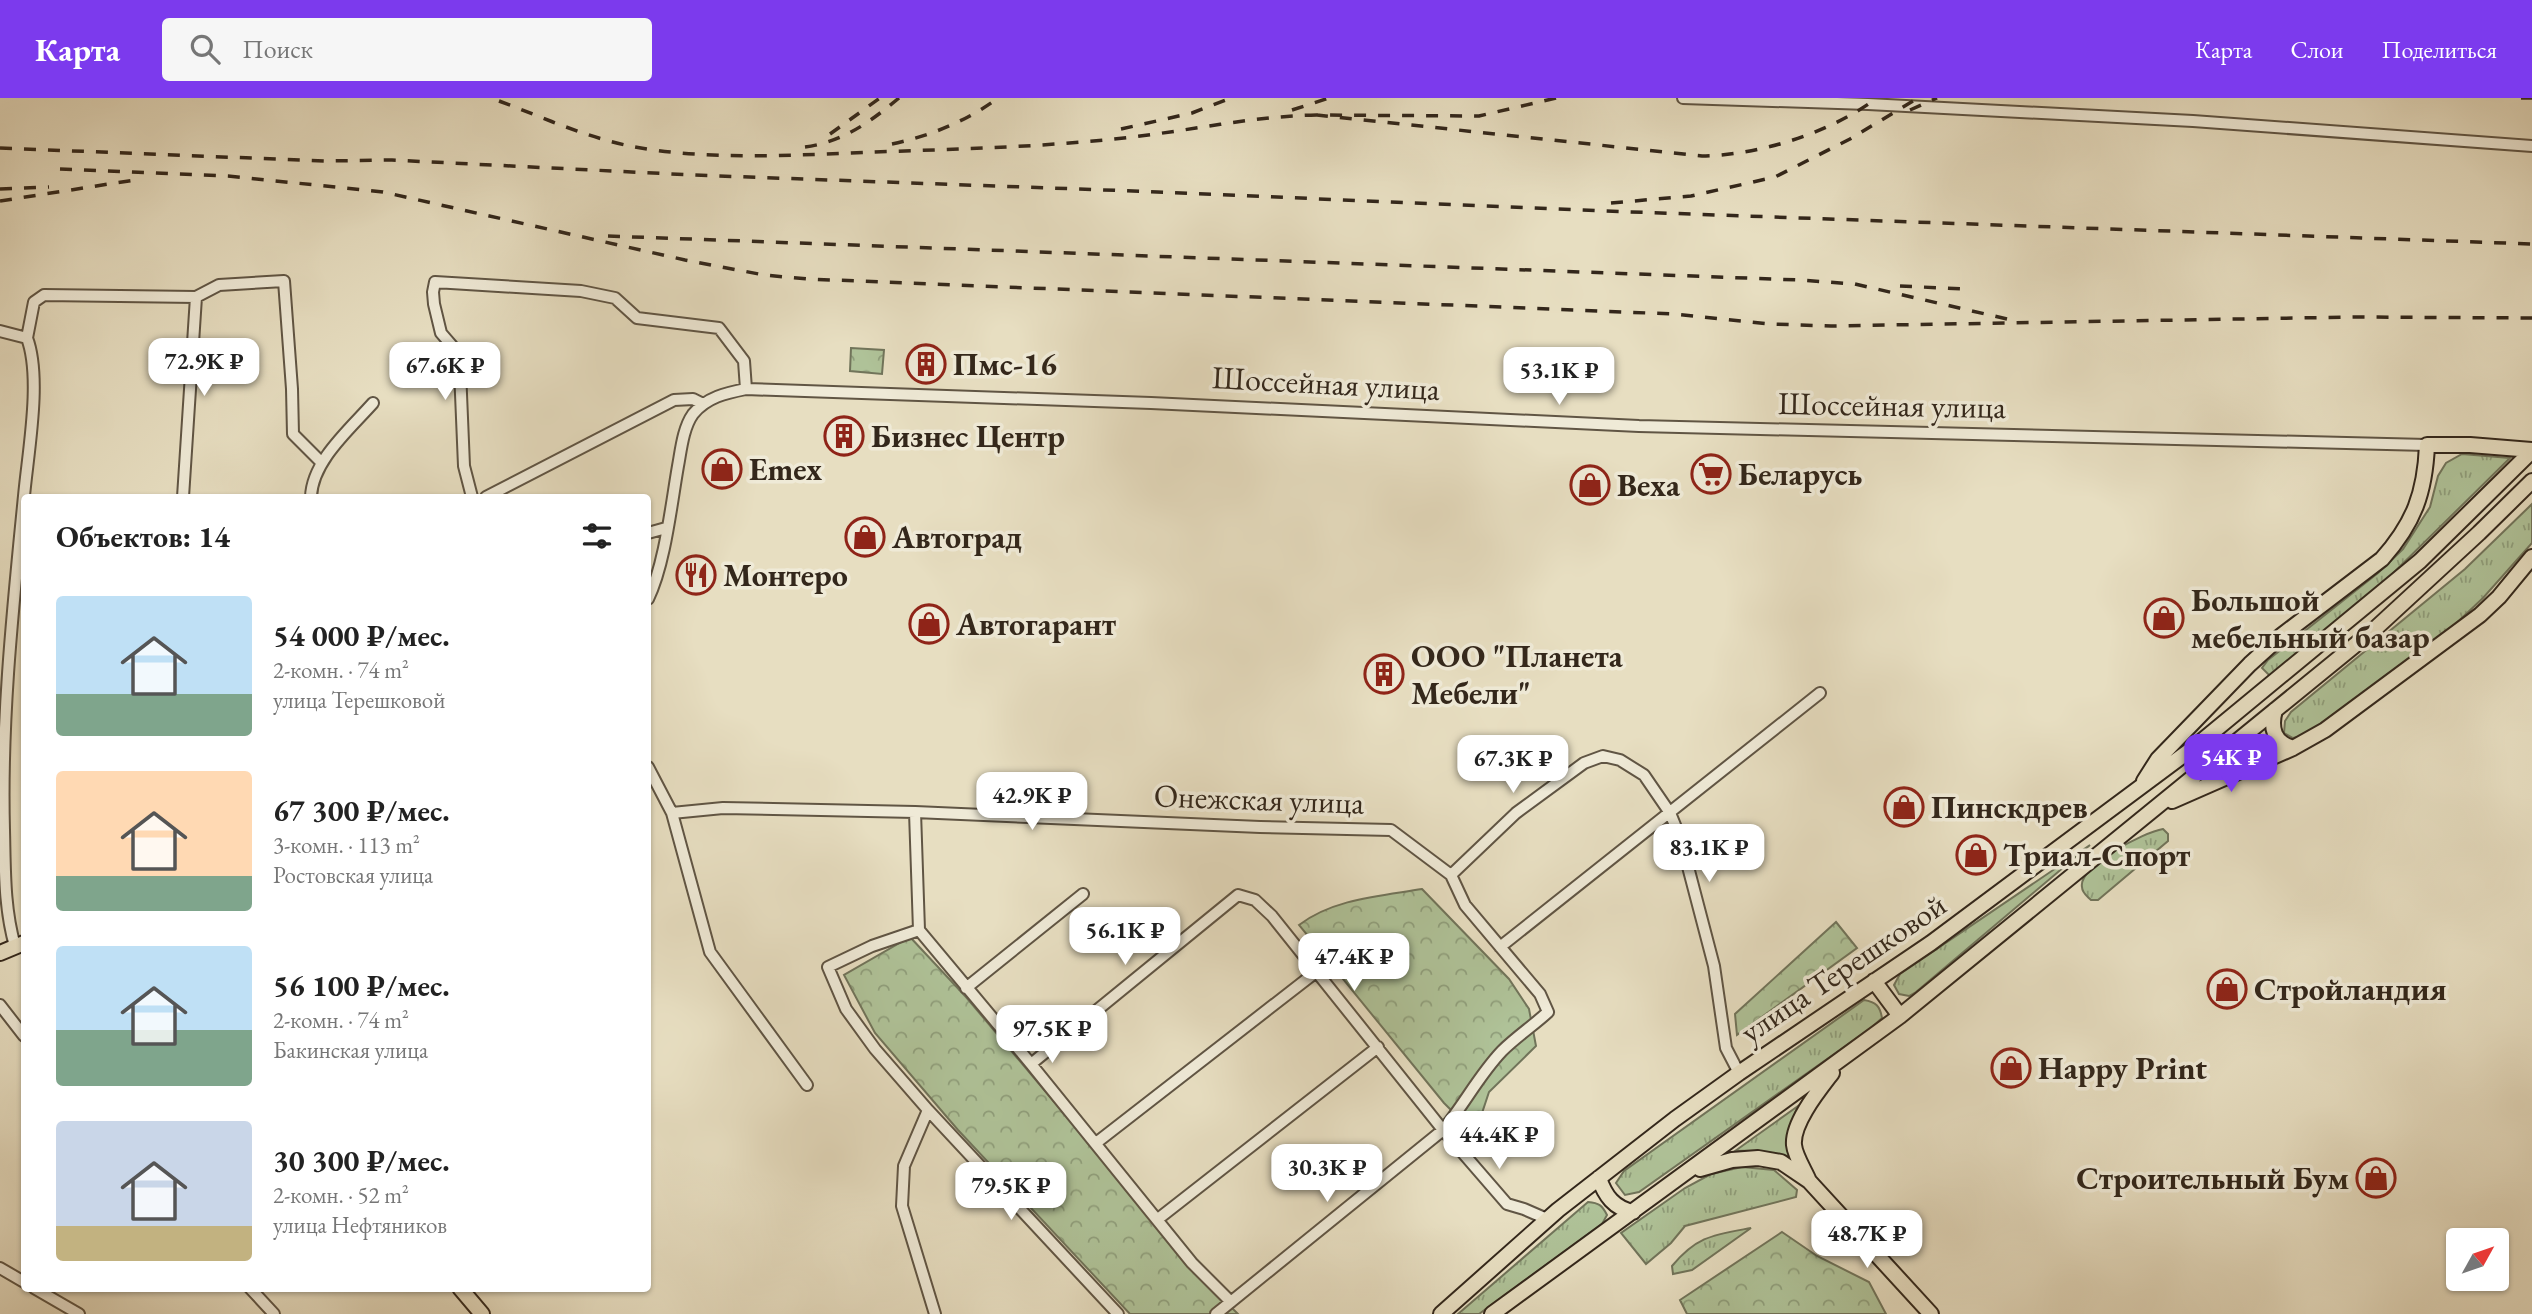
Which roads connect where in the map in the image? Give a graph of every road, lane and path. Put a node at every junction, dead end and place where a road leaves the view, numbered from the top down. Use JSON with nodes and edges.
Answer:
{"nodes":[{"id":1,"x":1683,"y":98,"type":"edge"},
{"id":2,"x":2532,"y":146,"type":"edge"},
{"id":3,"x":196,"y":298,"type":"junction"},
{"id":4,"x":0,"y":331,"type":"edge"},
{"id":5,"x":27,"y":338,"type":"junction"},
{"id":6,"x":746,"y":389,"type":"junction"},
{"id":7,"x":373,"y":403,"type":"dead end"},
{"id":8,"x":703,"y":404,"type":"junction"},
{"id":9,"x":2427,"y":445,"type":"junction"},
{"id":10,"x":2532,"y":451,"type":"edge"},
{"id":11,"x":322,"y":463,"type":"junction"},
{"id":12,"x":2532,"y":481,"type":"edge"},
{"id":13,"x":24,"y":494,"type":"edge"},
{"id":14,"x":183,"y":494,"type":"edge"},
{"id":15,"x":311,"y":494,"type":"edge"},
{"id":16,"x":471,"y":494,"type":"edge"},
{"id":17,"x":492,"y":494,"type":"edge"},
{"id":18,"x":21,"y":525,"type":"edge"},
{"id":19,"x":666,"y":528,"type":"junction"},
{"id":20,"x":651,"y":532,"type":"edge"},
{"id":21,"x":2532,"y":557,"type":"edge"},
{"id":22,"x":651,"y":590,"type":"edge"},
{"id":23,"x":2250,"y":664,"type":"junction"},
{"id":24,"x":2264,"y":690,"type":"junction"},
{"id":25,"x":1820,"y":693,"type":"dead end"},
{"id":26,"x":2275,"y":710,"type":"junction"},
{"id":27,"x":2293,"y":748,"type":"junction"},
{"id":28,"x":651,"y":773,"type":"edge"},
{"id":29,"x":2139,"y":789,"type":"junction"},
{"id":30,"x":2155,"y":808,"type":"junction"},
{"id":31,"x":2111,"y":810,"type":"junction"},
{"id":32,"x":915,"y":812,"type":"junction"},
{"id":33,"x":672,"y":813,"type":"junction"},
{"id":34,"x":1670,"y":813,"type":"junction"},
{"id":35,"x":2127,"y":830,"type":"junction"},
{"id":36,"x":1451,"y":875,"type":"junction"},
{"id":37,"x":1083,"y":894,"type":"dead end"},
{"id":38,"x":919,"y":930,"type":"junction"},
{"id":39,"x":20,"y":944,"type":"edge"},
{"id":40,"x":1500,"y":947,"type":"junction"},
{"id":41,"x":0,"y":953,"type":"edge"},
{"id":42,"x":1316,"y":972,"type":"junction"},
{"id":43,"x":1874,"y":981,"type":"junction"},
{"id":44,"x":966,"y":988,"type":"junction"},
{"id":45,"x":0,"y":1005,"type":"edge"},
{"id":46,"x":1900,"y":1016,"type":"junction"},
{"id":47,"x":21,"y":1032,"type":"edge"},
{"id":48,"x":1378,"y":1047,"type":"junction"},
{"id":49,"x":1841,"y":1061,"type":"junction"},
{"id":50,"x":1031,"y":1064,"type":"junction"},
{"id":51,"x":1739,"y":1073,"type":"junction"},
{"id":52,"x":807,"y":1085,"type":"dead end"},
{"id":53,"x":928,"y":1110,"type":"junction"},
{"id":54,"x":1443,"y":1130,"type":"junction"},
{"id":55,"x":1096,"y":1143,"type":"junction"},
{"id":56,"x":1689,"y":1172,"type":"junction"},
{"id":57,"x":1599,"y":1178,"type":"junction"},
{"id":58,"x":1810,"y":1181,"type":"junction"},
{"id":59,"x":1633,"y":1212,"type":"junction"},
{"id":60,"x":1158,"y":1219,"type":"junction"},
{"id":61,"x":1547,"y":1219,"type":"junction"},
{"id":62,"x":0,"y":1268,"type":"edge"},
{"id":63,"x":21,"y":1280,"type":"edge"},
{"id":64,"x":41,"y":1292,"type":"edge"},
{"id":65,"x":254,"y":1292,"type":"edge"},
{"id":66,"x":463,"y":1292,"type":"edge"},
{"id":67,"x":1231,"y":1302,"type":"junction"},
{"id":68,"x":79,"y":1314,"type":"edge"},
{"id":69,"x":274,"y":1314,"type":"edge"},
{"id":70,"x":482,"y":1314,"type":"edge"},
{"id":71,"x":935,"y":1314,"type":"edge"},
{"id":72,"x":1118,"y":1314,"type":"edge"},
{"id":73,"x":1216,"y":1314,"type":"edge"},
{"id":74,"x":1441,"y":1314,"type":"edge"},
{"id":75,"x":1492,"y":1314,"type":"edge"},
{"id":76,"x":1931,"y":1314,"type":"edge"}],
"edges":[{"from":1,"to":2,"type":"street"},
{"from":3,"to":5,"type":"street"},
{"from":3,"to":11,"type":"street"},
{"from":3,"to":14,"type":"street"},
{"from":4,"to":5,"type":"street"},
{"from":5,"to":13,"type":"street"},
{"from":6,"to":8,"type":"street","name":"Шоссейная улица"},
{"from":6,"to":9,"type":"street","name":"Шоссейная улица"},
{"from":6,"to":16,"type":"street"},
{"from":7,"to":11,"type":"street"},
{"from":8,"to":17,"type":"street"},
{"from":8,"to":19,"type":"street"},
{"from":9,"to":10,"type":"main road","name":"Шоссейная улица"},
{"from":9,"to":23,"type":"main road"},
{"from":10,"to":24,"type":"main road","name":"улица Терешковой"},
{"from":11,"to":15,"type":"street"},
{"from":12,"to":26,"type":"main road","name":"улица Терешковой"},
{"from":18,"to":39,"type":"street"},
{"from":19,"to":20,"type":"street"},
{"from":19,"to":22,"type":"street"},
{"from":21,"to":27,"type":"main road"},
{"from":23,"to":24,"type":"main road"},
{"from":23,"to":29,"type":"main road"},
{"from":24,"to":29,"type":"main road","name":"улица Терешковой"},
{"from":25,"to":34,"type":"street"},
{"from":26,"to":27,"type":"main road"},
{"from":26,"to":30,"type":"main road","name":"улица Терешковой"},
{"from":27,"to":30,"type":"main road"},
{"from":28,"to":33,"type":"street"},
{"from":29,"to":31,"type":"main road","name":"улица Терешковой"},
{"from":30,"to":35,"type":"main road","name":"улица Терешковой"},
{"from":31,"to":35,"type":"main road"},
{"from":31,"to":43,"type":"main road","name":"улица Терешковой"},
{"from":32,"to":33,"type":"street","name":"Онежская улица"},
{"from":32,"to":36,"type":"street","name":"Онежская улица"},
{"from":32,"to":38,"type":"street"},
{"from":33,"to":52,"type":"street"},
{"from":34,"to":36,"type":"street"},
{"from":34,"to":40,"type":"street"},
{"from":34,"to":51,"type":"street"},
{"from":35,"to":46,"type":"main road","name":"улица Терешковой"},
{"from":36,"to":40,"type":"street","name":"Онежская улица"},
{"from":37,"to":44,"type":"street"},
{"from":38,"to":44,"type":"street"},
{"from":38,"to":53,"type":"street"},
{"from":39,"to":41,"type":"main road"},
{"from":40,"to":54,"type":"street","name":"Онежская улица"},
{"from":42,"to":48,"type":"street"},
{"from":42,"to":50,"type":"street"},
{"from":42,"to":55,"type":"street"},
{"from":43,"to":46,"type":"main road"},
{"from":43,"to":51,"type":"main road","name":"улица Терешковой"},
{"from":44,"to":50,"type":"street"},
{"from":45,"to":47,"type":"street"},
{"from":46,"to":49,"type":"main road","name":"улица Терешковой"},
{"from":48,"to":54,"type":"street"},
{"from":48,"to":60,"type":"street"},
{"from":49,"to":56,"type":"main road","name":"улица Терешковой"},
{"from":49,"to":58,"type":"main road"},
{"from":50,"to":55,"type":"street"},
{"from":51,"to":57,"type":"main road","name":"улица Терешковой"},
{"from":53,"to":71,"type":"street"},
{"from":53,"to":72,"type":"street"},
{"from":54,"to":61,"type":"street"},
{"from":54,"to":67,"type":"street"},
{"from":55,"to":60,"type":"street"},
{"from":56,"to":58,"type":"main road"},
{"from":56,"to":59,"type":"main road","name":"улица Терешковой"},
{"from":57,"to":59,"type":"main road"},
{"from":57,"to":61,"type":"main road","name":"улица Терешковой"},
{"from":58,"to":76,"type":"main road"},
{"from":59,"to":75,"type":"main road","name":"улица Терешковой"},
{"from":60,"to":67,"type":"street"},
{"from":61,"to":74,"type":"main road","name":"улица Терешковой"},
{"from":62,"to":63,"type":"street"},
{"from":64,"to":68,"type":"street"},
{"from":65,"to":69,"type":"street"},
{"from":66,"to":70,"type":"main road"},
{"from":67,"to":73,"type":"street"}]}
